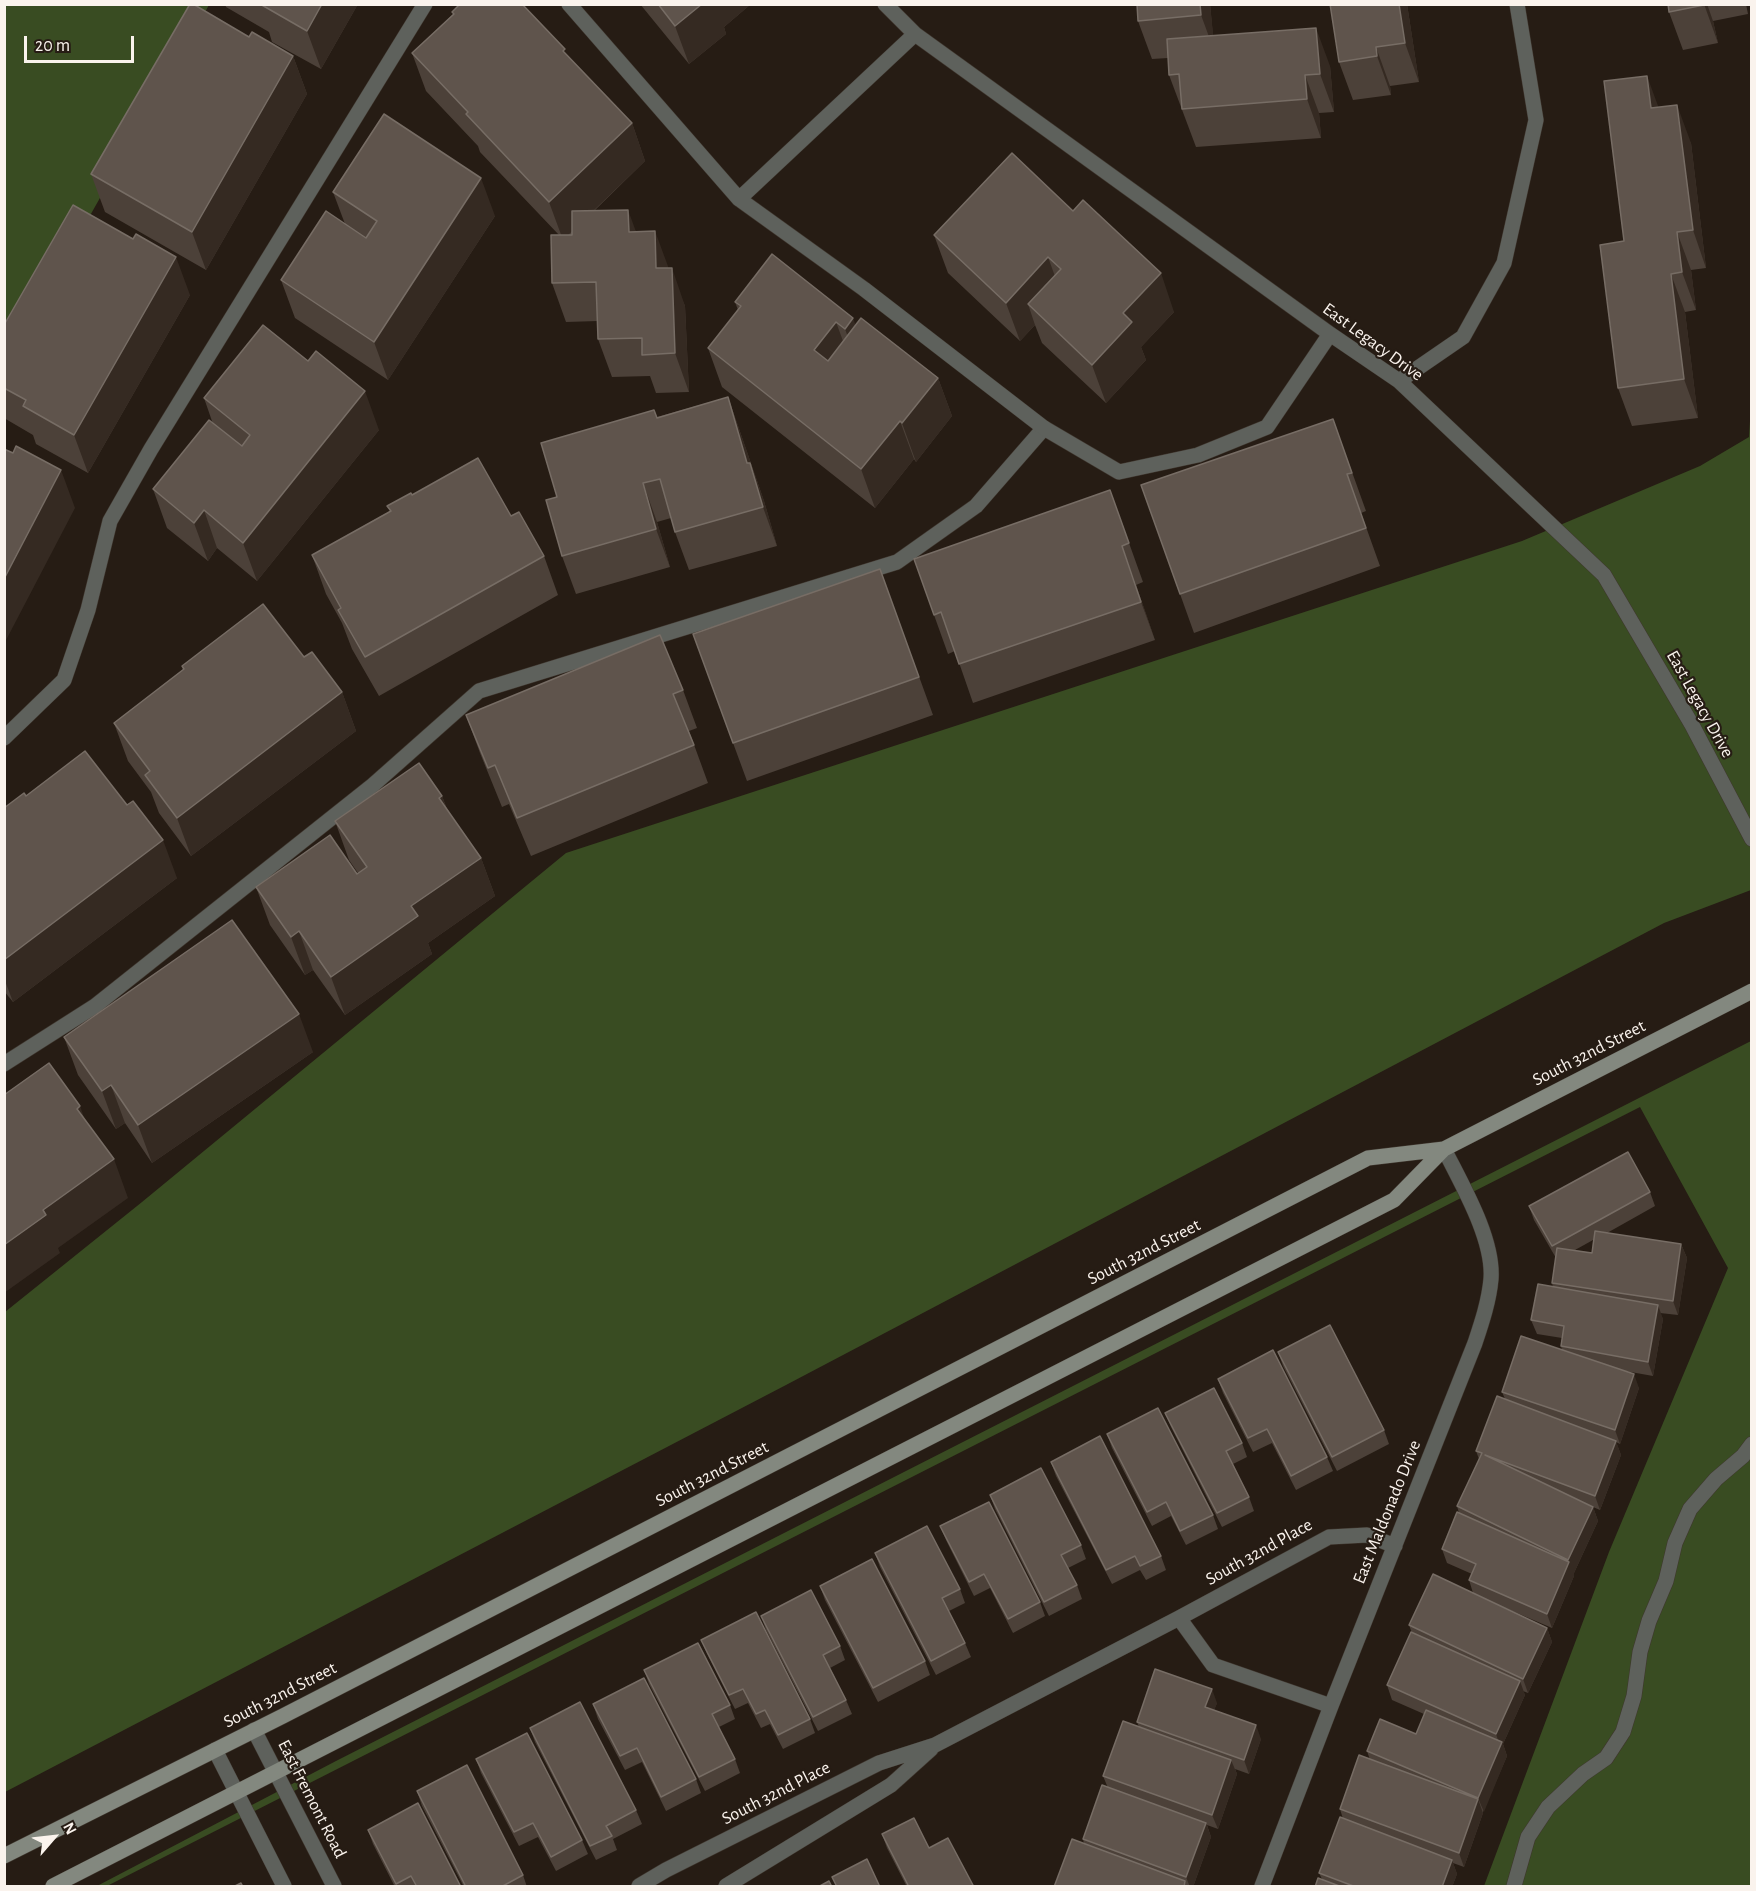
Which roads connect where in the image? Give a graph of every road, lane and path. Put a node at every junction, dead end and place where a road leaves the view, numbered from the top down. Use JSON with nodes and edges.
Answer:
{"nodes":[{"id":1,"x":425,"y":4,"type":"edge"},
{"id":2,"x":569,"y":4,"type":"edge"},
{"id":3,"x":885,"y":4,"type":"edge"},
{"id":4,"x":1517,"y":4,"type":"edge"},
{"id":5,"x":915,"y":34,"type":"junction"},
{"id":6,"x":739,"y":200,"type":"junction"},
{"id":7,"x":1330,"y":334,"type":"junction"},
{"id":8,"x":1399,"y":381,"type":"junction"},
{"id":9,"x":1044,"y":428,"type":"junction"},
{"id":10,"x":4,"y":738,"type":"edge"},
{"id":11,"x":1752,"y":839,"type":"edge"},
{"id":12,"x":1752,"y":992,"type":"edge"},
{"id":13,"x":4,"y":1065,"type":"edge"},
{"id":14,"x":1444,"y":1149,"type":"junction"},
{"id":15,"x":1752,"y":1444,"type":"edge"},
{"id":16,"x":1395,"y":1546,"type":"junction"},
{"id":17,"x":1179,"y":1618,"type":"junction"},
{"id":18,"x":1331,"y":1706,"type":"junction"},
{"id":19,"x":254,"y":1730,"type":"junction"},
{"id":20,"x":935,"y":1745,"type":"junction"},
{"id":21,"x":215,"y":1750,"type":"junction"},
{"id":22,"x":276,"y":1772,"type":"junction"},
{"id":23,"x":236,"y":1793,"type":"junction"},
{"id":24,"x":4,"y":1856,"type":"edge"},
{"id":25,"x":53,"y":1887,"type":"edge"},
{"id":26,"x":284,"y":1887,"type":"edge"},
{"id":27,"x":334,"y":1887,"type":"edge"},
{"id":28,"x":639,"y":1887,"type":"edge"},
{"id":29,"x":726,"y":1887,"type":"edge"},
{"id":30,"x":1262,"y":1887,"type":"edge"},
{"id":31,"x":1514,"y":1887,"type":"edge"}],
"edges":[{"from":1,"to":10,"type":"street"},
{"from":2,"to":6,"type":"street"},
{"from":3,"to":5,"type":"street","name":"East Legacy Drive"},
{"from":4,"to":8,"type":"street"},
{"from":5,"to":6,"type":"street"},
{"from":5,"to":7,"type":"street","name":"East Legacy Drive"},
{"from":6,"to":9,"type":"street"},
{"from":7,"to":8,"type":"street","name":"East Legacy Drive"},
{"from":7,"to":9,"type":"street"},
{"from":8,"to":11,"type":"street","name":"East Legacy Drive"},
{"from":9,"to":13,"type":"street"},
{"from":12,"to":14,"type":"main road","name":"South 32nd Street"},
{"from":14,"to":16,"type":"street","name":"East Maldonado Drive"},
{"from":14,"to":19,"type":"main road","name":"South 32nd Street"},
{"from":14,"to":22,"type":"main road","name":"South 32nd Street"},
{"from":15,"to":31,"type":"street"},
{"from":16,"to":17,"type":"street","name":"South 32nd Place"},
{"from":16,"to":18,"type":"street","name":"East Maldonado Drive"},
{"from":17,"to":18,"type":"street"},
{"from":17,"to":20,"type":"street","name":"South 32nd Place"},
{"from":18,"to":30,"type":"street","name":"East Maldonado Drive"},
{"from":19,"to":21,"type":"main road","name":"South 32nd Street"},
{"from":19,"to":22,"type":"street","name":"East Fremont Road"},
{"from":20,"to":28,"type":"street","name":"South 32nd Place"},
{"from":20,"to":29,"type":"street","name":"South 32nd Place"},
{"from":21,"to":23,"type":"street"},
{"from":21,"to":24,"type":"main road","name":"South 32nd Street"},
{"from":22,"to":23,"type":"main road","name":"South 32nd Street"},
{"from":22,"to":27,"type":"street","name":"East Fremont Road"},
{"from":23,"to":25,"type":"main road","name":"South 32nd Street"},
{"from":23,"to":26,"type":"street"}]}
